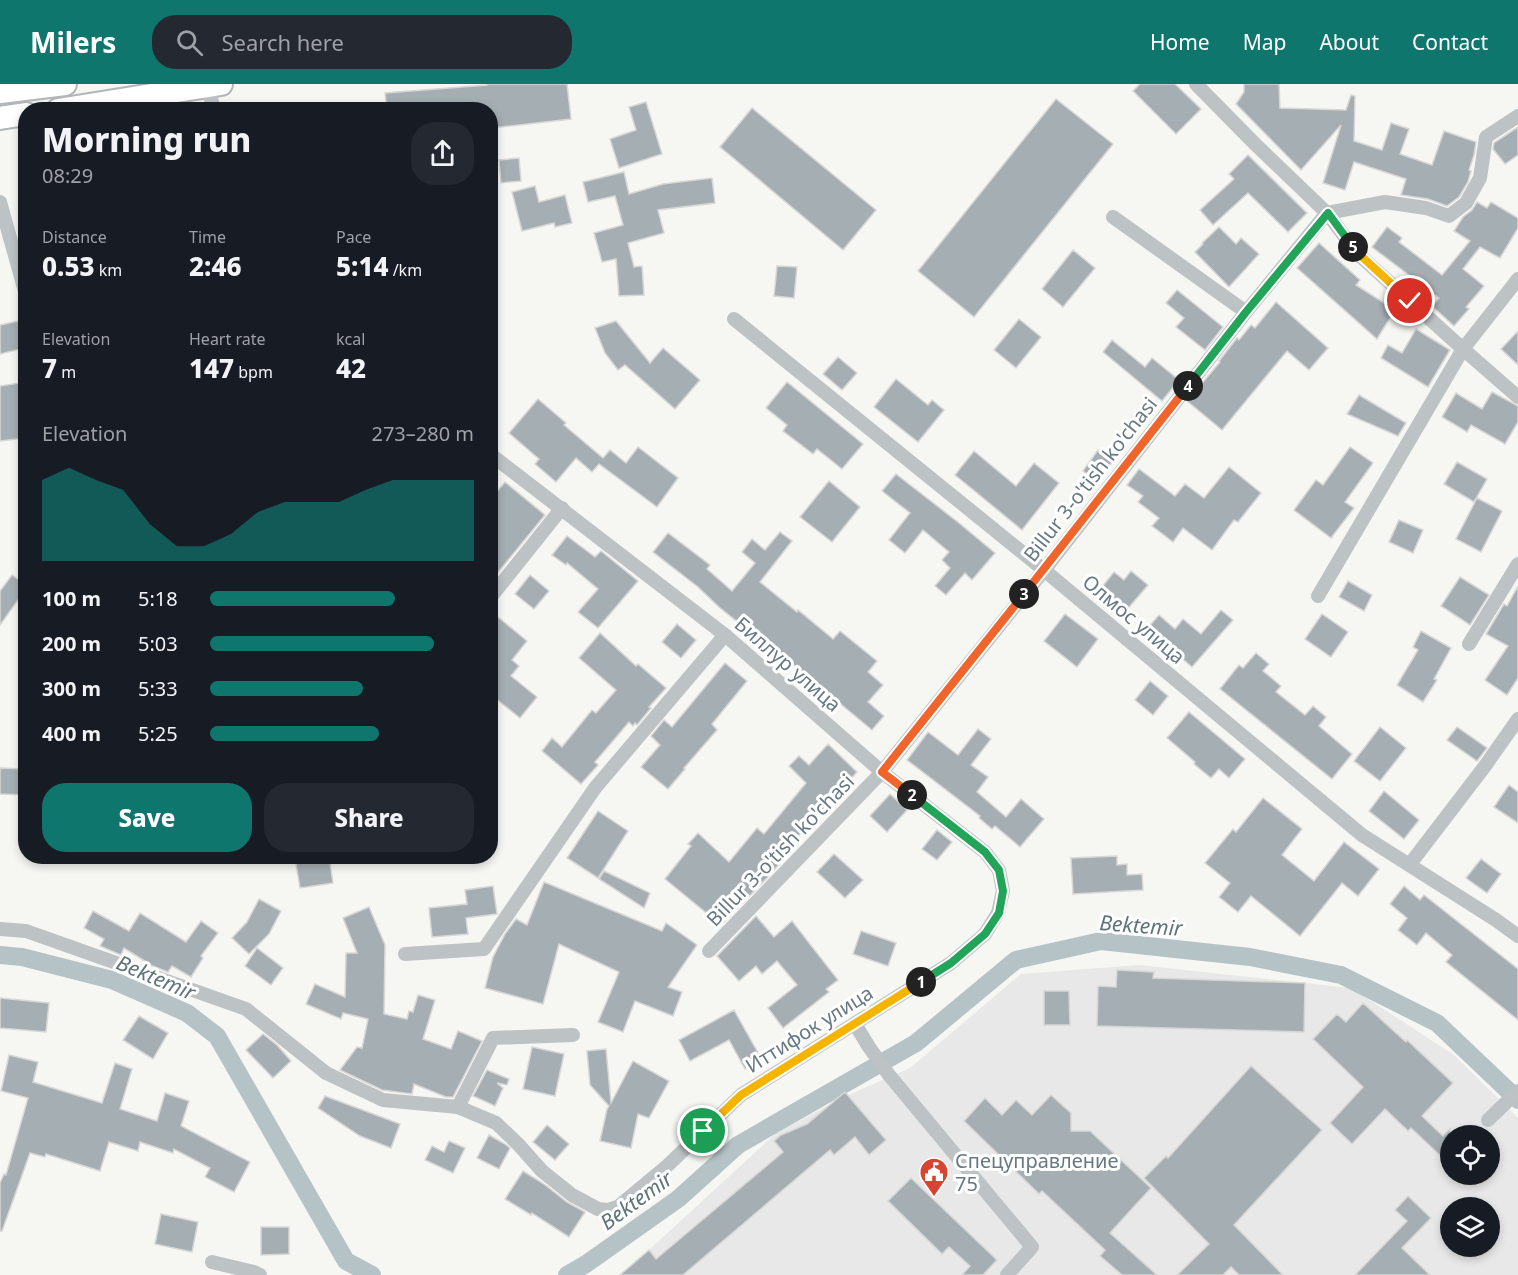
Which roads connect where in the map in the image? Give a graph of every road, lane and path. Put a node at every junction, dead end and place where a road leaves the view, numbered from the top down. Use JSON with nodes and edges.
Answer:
{"nodes":[{"id":1,"x":65,"y":84,"type":"edge"},
{"id":2,"x":1196,"y":84,"type":"edge"},
{"id":3,"x":214,"y":85,"type":"edge"},
{"id":4,"x":0,"y":92,"type":"edge"},
{"id":5,"x":108,"y":102,"type":"edge"},
{"id":6,"x":215,"y":102,"type":"edge"},
{"id":7,"x":18,"y":115,"type":"edge"},
{"id":8,"x":1518,"y":116,"type":"edge"},
{"id":9,"x":0,"y":118,"type":"edge"},
{"id":10,"x":0,"y":202,"type":"edge"},
{"id":11,"x":1328,"y":213,"type":"junction"},
{"id":12,"x":1113,"y":217,"type":"dead end"},
{"id":13,"x":18,"y":267,"type":"edge"},
{"id":14,"x":1518,"y":279,"type":"edge"},
{"id":15,"x":1246,"y":312,"type":"junction"},
{"id":16,"x":734,"y":319,"type":"dead end"},
{"id":17,"x":1463,"y":349,"type":"junction"},
{"id":18,"x":1518,"y":397,"type":"edge"},
{"id":19,"x":498,"y":459,"type":"edge"},
{"id":20,"x":562,"y":508,"type":"junction"},
{"id":21,"x":1518,"y":564,"type":"edge"},
{"id":22,"x":1044,"y":570,"type":"junction"},
{"id":23,"x":498,"y":588,"type":"edge"},
{"id":24,"x":1318,"y":596,"type":"dead end"},
{"id":25,"x":725,"y":635,"type":"junction"},
{"id":26,"x":1469,"y":644,"type":"dead end"},
{"id":27,"x":1518,"y":719,"type":"edge"},
{"id":28,"x":882,"y":772,"type":"junction"},
{"id":29,"x":1410,"y":864,"type":"junction"},
{"id":30,"x":0,"y":929,"type":"edge"},
{"id":31,"x":985,"y":934,"type":"joint"},
{"id":32,"x":1518,"y":936,"type":"edge"},
{"id":33,"x":710,"y":951,"type":"dead end"},
{"id":34,"x":405,"y":954,"type":"dead end"},
{"id":35,"x":855,"y":1023,"type":"junction"},
{"id":36,"x":573,"y":1035,"type":"dead end"},
{"id":37,"x":1518,"y":1091,"type":"edge"},
{"id":38,"x":458,"y":1107,"type":"junction"},
{"id":39,"x":1488,"y":1120,"type":"dead end"},
{"id":40,"x":212,"y":1262,"type":"dead end"},
{"id":41,"x":260,"y":1275,"type":"edge"},
{"id":42,"x":1007,"y":1275,"type":"edge"}],
"edges":[{"from":1,"to":4,"type":"highway"},
{"from":2,"to":11,"type":"street"},
{"from":3,"to":5,"type":"highway"},
{"from":3,"to":6,"type":"street"},
{"from":7,"to":9,"type":"highway"},
{"from":8,"to":11,"type":"street"},
{"from":10,"to":13,"type":"street"},
{"from":11,"to":15,"type":"street","name":"Billur 3-o'tish ko'chasi"},
{"from":11,"to":17,"type":"street"},
{"from":12,"to":15,"type":"street"},
{"from":14,"to":17,"type":"street"},
{"from":15,"to":22,"type":"street","name":"Billur 3-o'tish ko'chasi"},
{"from":16,"to":22,"type":"street","name":"Олмос улица"},
{"from":17,"to":18,"type":"street"},
{"from":17,"to":24,"type":"street"},
{"from":19,"to":20,"type":"street","name":"Биллур улица"},
{"from":20,"to":23,"type":"street"},
{"from":20,"to":25,"type":"street","name":"Биллур улица"},
{"from":21,"to":26,"type":"street"},
{"from":22,"to":28,"type":"street","name":"Billur 3-o'tish ko'chasi"},
{"from":22,"to":29,"type":"street","name":"Олмос улица"},
{"from":25,"to":28,"type":"street","name":"Биллур улица"},
{"from":25,"to":34,"type":"street"},
{"from":27,"to":29,"type":"street"},
{"from":28,"to":31,"type":"street","name":"Биллур улица"},
{"from":28,"to":33,"type":"street","name":"Billur 3-o'tish ko'chasi"},
{"from":29,"to":32,"type":"street","name":"Олмос улица"},
{"from":30,"to":38,"type":"street","name":"Иттифок улица"},
{"from":31,"to":35,"type":"street","name":"Иттифок улица"},
{"from":35,"to":38,"type":"street","name":"Иттифок улица"},
{"from":35,"to":42,"type":"street"},
{"from":36,"to":38,"type":"street"},
{"from":37,"to":39,"type":"street"},
{"from":40,"to":41,"type":"street"}]}
